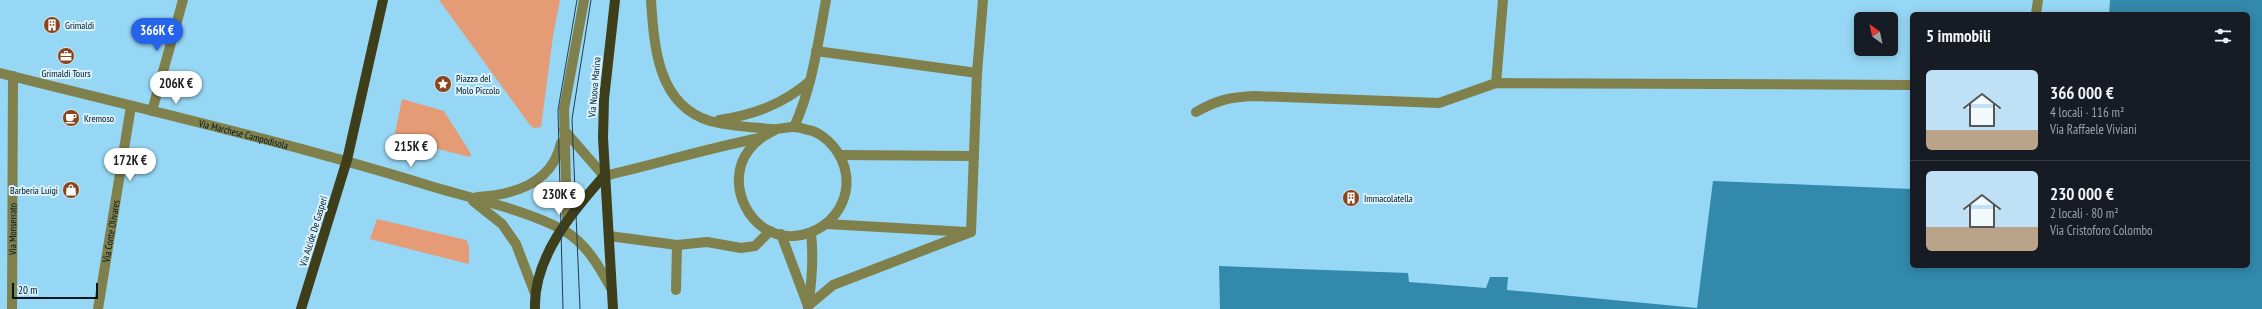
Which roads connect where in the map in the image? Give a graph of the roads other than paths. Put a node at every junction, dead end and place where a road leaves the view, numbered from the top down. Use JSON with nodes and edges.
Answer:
{"nodes":[{"id":1,"x":183,"y":0,"type":"edge"},
{"id":2,"x":383,"y":0,"type":"edge"},
{"id":3,"x":584,"y":0,"type":"edge"},
{"id":4,"x":615,"y":0,"type":"edge"},
{"id":5,"x":651,"y":0,"type":"edge"},
{"id":6,"x":826,"y":0,"type":"edge"},
{"id":7,"x":983,"y":0,"type":"edge"},
{"id":8,"x":1503,"y":0,"type":"edge"},
{"id":9,"x":2038,"y":0,"type":"edge"},
{"id":10,"x":2036,"y":12,"type":"edge"},
{"id":11,"x":816,"y":51,"type":"junction"},
{"id":12,"x":0,"y":73,"type":"edge"},
{"id":13,"x":978,"y":73,"type":"junction"},
{"id":14,"x":13,"y":76,"type":"junction"},
{"id":15,"x":810,"y":81,"type":"junction"},
{"id":16,"x":1496,"y":83,"type":"junction"},
{"id":17,"x":1910,"y":85,"type":"edge"},
{"id":18,"x":131,"y":106,"type":"junction"},
{"id":19,"x":152,"y":111,"type":"junction"},
{"id":20,"x":1196,"y":112,"type":"dead end"},
{"id":21,"x":710,"y":121,"type":"junction"},
{"id":22,"x":794,"y":127,"type":"junction"},
{"id":23,"x":564,"y":130,"type":"junction"},
{"id":24,"x":775,"y":130,"type":"junction"},
{"id":25,"x":760,"y":138,"type":"junction"},
{"id":26,"x":841,"y":155,"type":"junction"},
{"id":27,"x":974,"y":156,"type":"junction"},
{"id":28,"x":347,"y":160,"type":"junction"},
{"id":29,"x":604,"y":176,"type":"junction"},
{"id":30,"x":469,"y":198,"type":"junction"},
{"id":31,"x":828,"y":224,"type":"junction"},
{"id":32,"x":564,"y":225,"type":"junction"},
{"id":33,"x":770,"y":230,"type":"junction"},
{"id":34,"x":972,"y":232,"type":"junction"},
{"id":35,"x":811,"y":233,"type":"junction"},
{"id":36,"x":781,"y":234,"type":"junction"},
{"id":37,"x":609,"y":236,"type":"junction"},
{"id":38,"x":677,"y":245,"type":"junction"},
{"id":39,"x":611,"y":288,"type":"junction"},
{"id":40,"x":676,"y":290,"type":"dead end"},
{"id":41,"x":534,"y":291,"type":"junction"},
{"id":42,"x":808,"y":308,"type":"edge"},
{"id":43,"x":12,"y":309,"type":"edge"},
{"id":44,"x":98,"y":309,"type":"edge"},
{"id":45,"x":301,"y":309,"type":"edge"},
{"id":46,"x":534,"y":309,"type":"edge"},
{"id":47,"x":612,"y":309,"type":"edge"}],
"edges":[{"from":1,"to":19,"type":"street"},
{"from":2,"to":28,"type":"main road"},
{"from":3,"to":23,"type":"street"},
{"from":4,"to":29,"type":"main road","name":"Via Nuova Marina"},
{"from":5,"to":21,"type":"street"},
{"from":6,"to":11,"type":"street"},
{"from":7,"to":13,"type":"street"},
{"from":8,"to":16,"type":"street"},
{"from":9,"to":10,"type":"street"},
{"from":11,"to":13,"type":"street"},
{"from":11,"to":15,"type":"street"},
{"from":12,"to":14,"type":"street","name":"Via Marchese Campodisola"},
{"from":13,"to":27,"type":"street"},
{"from":14,"to":18,"type":"street","name":"Via Marchese Campodisola"},
{"from":14,"to":43,"type":"street","name":"Via Monserrato"},
{"from":15,"to":21,"type":"street"},
{"from":15,"to":22,"type":"street"},
{"from":16,"to":17,"type":"street"},
{"from":16,"to":20,"type":"street"},
{"from":18,"to":19,"type":"street","name":"Via Marchese Campodisola"},
{"from":18,"to":44,"type":"street","name":"Via Conte Olivares"},
{"from":19,"to":28,"type":"street","name":"Via Marchese Campodisola"},
{"from":21,"to":24,"type":"street"},
{"from":22,"to":24,"type":"street"},
{"from":22,"to":26,"type":"street"},
{"from":23,"to":29,"type":"street"},
{"from":23,"to":30,"type":"street"},
{"from":23,"to":32,"type":"street"},
{"from":24,"to":25,"type":"street"},
{"from":25,"to":29,"type":"street"},
{"from":25,"to":33,"type":"street"},
{"from":26,"to":27,"type":"street"},
{"from":26,"to":31,"type":"street"},
{"from":27,"to":34,"type":"street"},
{"from":28,"to":30,"type":"street","name":"Via Marchese Campodisola"},
{"from":28,"to":45,"type":"main road","name":"Via Alcide De Gasperi"},
{"from":29,"to":32,"type":"main road"},
{"from":29,"to":37,"type":"main road","name":"Via Nuova Marina"},
{"from":30,"to":32,"type":"street","name":"Via Marchese Campodisola"},
{"from":30,"to":41,"type":"street"},
{"from":31,"to":34,"type":"street"},
{"from":31,"to":35,"type":"street"},
{"from":32,"to":39,"type":"street","name":"Via Marchese Campodisola"},
{"from":32,"to":41,"type":"main road"},
{"from":33,"to":36,"type":"street"},
{"from":33,"to":38,"type":"street"},
{"from":34,"to":42,"type":"street"},
{"from":35,"to":36,"type":"street"},
{"from":35,"to":42,"type":"street"},
{"from":36,"to":42,"type":"street"},
{"from":37,"to":38,"type":"street"},
{"from":37,"to":39,"type":"main road","name":"Via Nuova Marina"},
{"from":38,"to":40,"type":"street"},
{"from":39,"to":47,"type":"main road","name":"Via Nuova Marina"},
{"from":41,"to":46,"type":"main road"}]}
